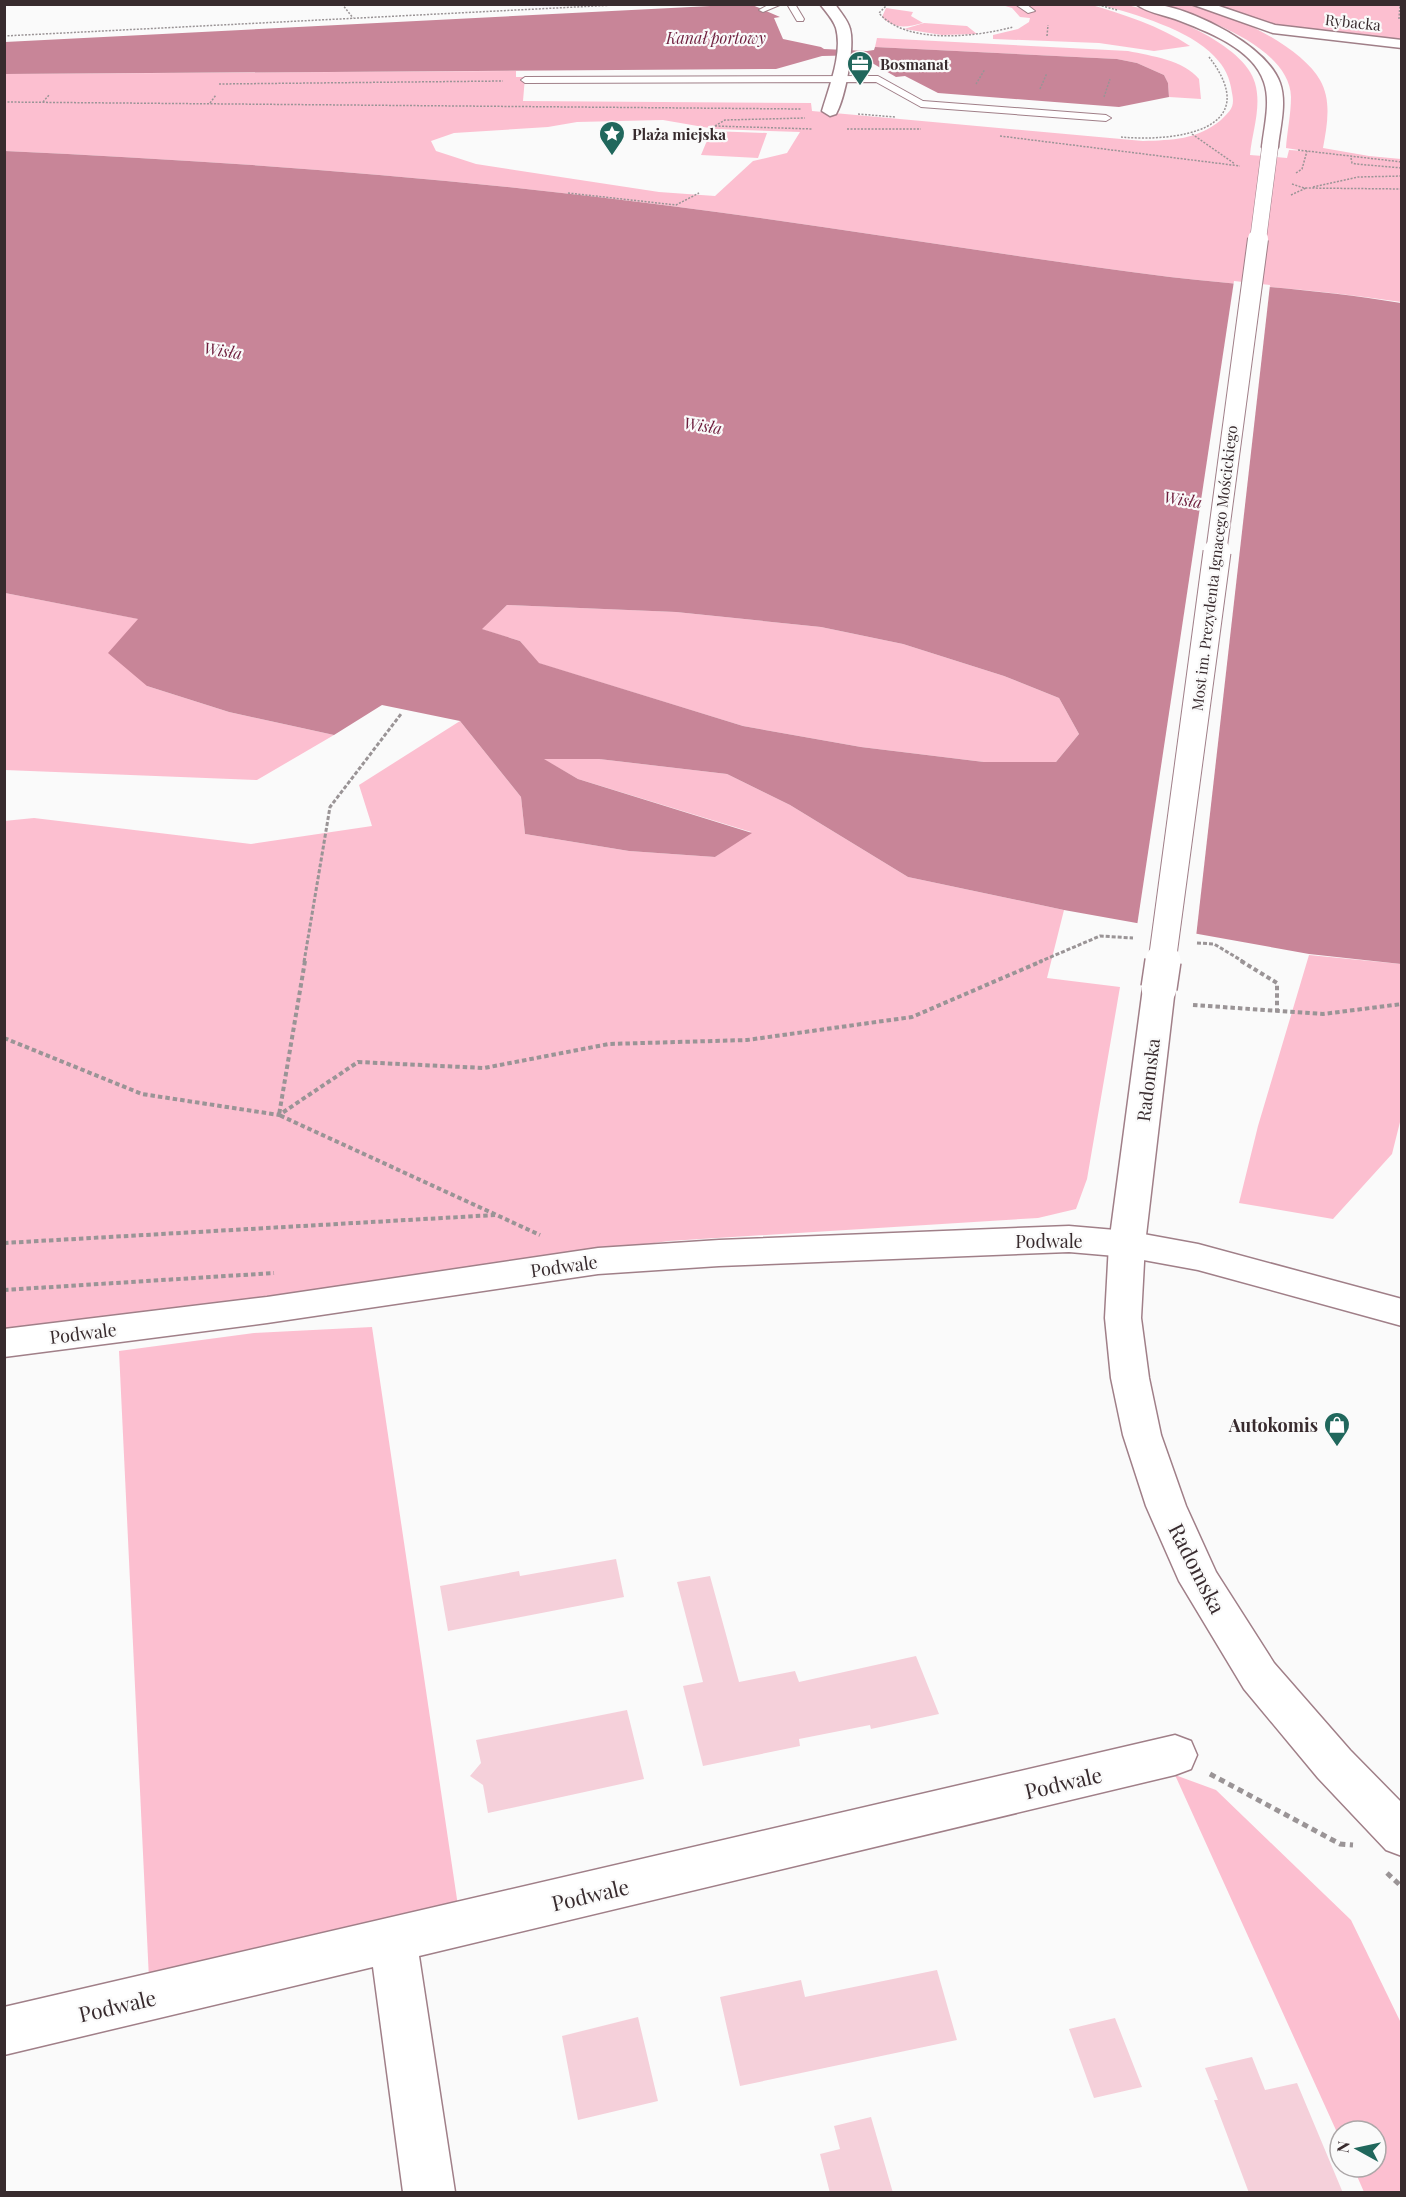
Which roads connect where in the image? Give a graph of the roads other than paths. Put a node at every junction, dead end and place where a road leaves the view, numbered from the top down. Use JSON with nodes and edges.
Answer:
{"nodes":[{"id":1,"x":778,"y":4,"type":"edge"},
{"id":2,"x":791,"y":4,"type":"edge"},
{"id":3,"x":827,"y":4,"type":"edge"},
{"id":4,"x":1019,"y":4,"type":"edge"},
{"id":5,"x":1143,"y":4,"type":"edge"},
{"id":6,"x":1198,"y":4,"type":"edge"},
{"id":7,"x":763,"y":10,"type":"dead end"},
{"id":8,"x":1031,"y":11,"type":"dead end"},
{"id":9,"x":800,"y":19,"type":"dead end"},
{"id":10,"x":1401,"y":44,"type":"edge"},
{"id":11,"x":840,"y":77,"type":"junction"},
{"id":12,"x":525,"y":80,"type":"road end"},
{"id":13,"x":928,"y":93,"type":"dead end"},
{"id":14,"x":913,"y":100,"type":"junction"},
{"id":15,"x":830,"y":111,"type":"road end"},
{"id":16,"x":1106,"y":118,"type":"dead end"},
{"id":17,"x":1171,"y":996,"type":"joint"},
{"id":18,"x":1127,"y":1244,"type":"junction"},
{"id":19,"x":1401,"y":1313,"type":"edge"},
{"id":20,"x":4,"y":1343,"type":"edge"},
{"id":21,"x":1175,"y":1755,"type":"road end"},
{"id":22,"x":1401,"y":1835,"type":"edge"},
{"id":23,"x":393,"y":1941,"type":"junction"},
{"id":24,"x":4,"y":2031,"type":"edge"},
{"id":25,"x":429,"y":2193,"type":"edge"}],
"edges":[{"from":1,"to":7,"type":"lane"},
{"from":2,"to":9,"type":"lane"},
{"from":3,"to":11,"type":"main road"},
{"from":4,"to":8,"type":"lane"},
{"from":5,"to":17,"type":"main road","name":"Most im. Prezydenta Ignacego Mościckiego","bridge":true},
{"from":6,"to":10,"type":"main road","name":"Rybacka"},
{"from":11,"to":12,"type":"lane"},
{"from":11,"to":14,"type":"lane"},
{"from":11,"to":15,"type":"main road"},
{"from":13,"to":14,"type":"lane"},
{"from":14,"to":16,"type":"lane"},
{"from":17,"to":18,"type":"main road","name":"Radomska"},
{"from":18,"to":19,"type":"main road"},
{"from":18,"to":20,"type":"main road","name":"Podwale"},
{"from":18,"to":22,"type":"main road","name":"Radomska"},
{"from":21,"to":23,"type":"main road","name":"Podwale"},
{"from":23,"to":24,"type":"main road","name":"Podwale"},
{"from":23,"to":25,"type":"main road"}]}
